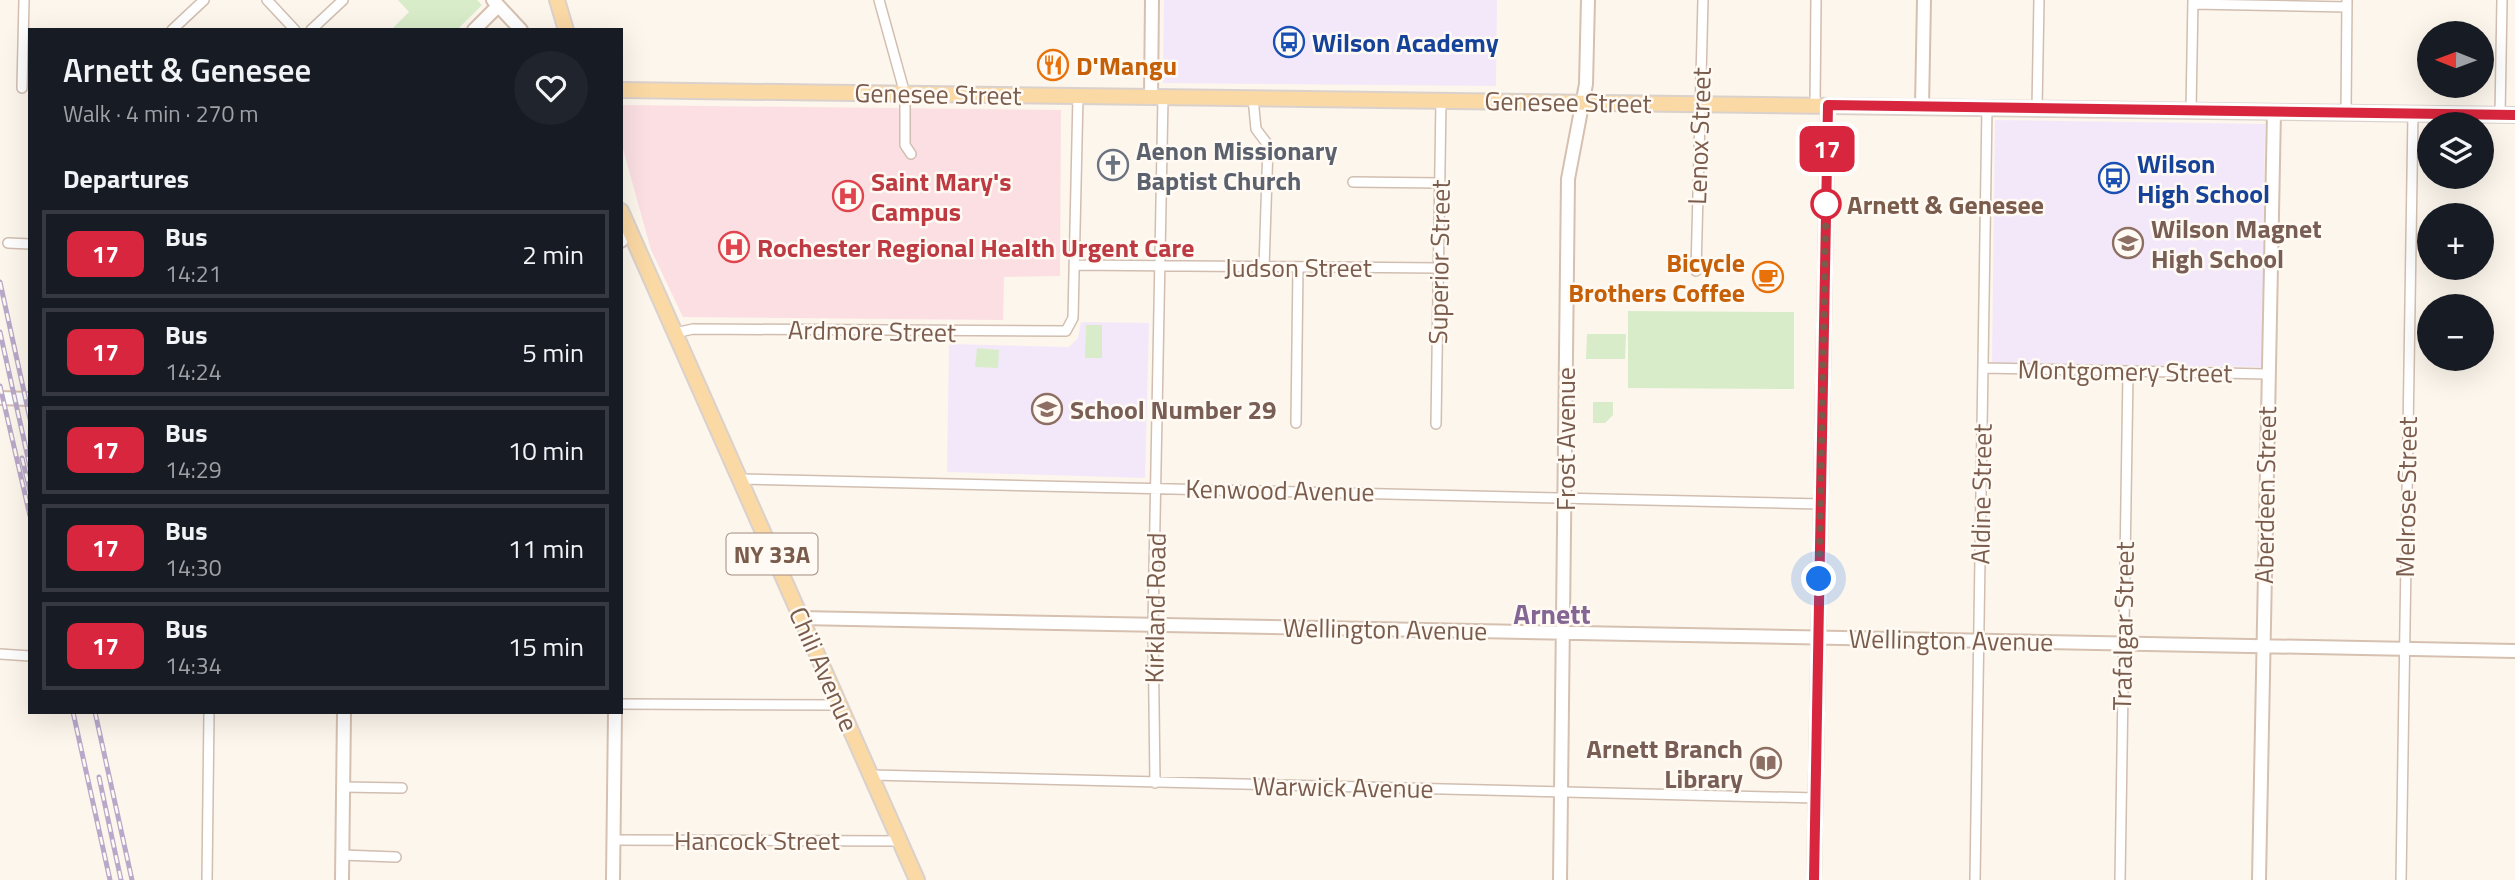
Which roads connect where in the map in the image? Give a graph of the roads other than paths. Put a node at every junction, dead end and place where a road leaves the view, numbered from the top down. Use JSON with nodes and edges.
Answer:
{"nodes":[{"id":1,"x":24,"y":0,"type":"edge"},
{"id":2,"x":204,"y":0,"type":"edge"},
{"id":3,"x":267,"y":0,"type":"edge"},
{"id":4,"x":343,"y":0,"type":"edge"},
{"id":5,"x":557,"y":0,"type":"edge"},
{"id":6,"x":879,"y":0,"type":"edge"},
{"id":7,"x":1152,"y":0,"type":"edge"},
{"id":8,"x":1588,"y":0,"type":"edge"},
{"id":9,"x":1703,"y":0,"type":"edge"},
{"id":10,"x":1816,"y":0,"type":"edge"},
{"id":11,"x":1924,"y":0,"type":"edge"},
{"id":12,"x":2039,"y":0,"type":"edge"},
{"id":13,"x":2502,"y":0,"type":"edge"},
{"id":14,"x":2193,"y":2,"type":"edge"},
{"id":15,"x":496,"y":3,"type":"edge"},
{"id":16,"x":2347,"y":3,"type":"edge"},
{"id":17,"x":174,"y":28,"type":"edge"},
{"id":18,"x":293,"y":28,"type":"edge"},
{"id":19,"x":313,"y":28,"type":"edge"},
{"id":20,"x":476,"y":28,"type":"edge"},
{"id":21,"x":519,"y":28,"type":"edge"},
{"id":22,"x":565,"y":28,"type":"edge"},
{"id":23,"x":23,"y":88,"type":"edge"},
{"id":24,"x":623,"y":90,"type":"edge"},
{"id":25,"x":905,"y":94,"type":"junction"},
{"id":26,"x":1078,"y":96,"type":"junction"},
{"id":27,"x":1157,"y":97,"type":"junction"},
{"id":28,"x":1253,"y":98,"type":"junction"},
{"id":29,"x":1441,"y":100,"type":"junction"},
{"id":30,"x":1583,"y":102,"type":"junction"},
{"id":31,"x":1700,"y":103,"type":"junction"},
{"id":32,"x":1822,"y":105,"type":"junction"},
{"id":33,"x":1922,"y":106,"type":"junction"},
{"id":34,"x":1987,"y":107,"type":"junction"},
{"id":35,"x":2037,"y":108,"type":"junction"},
{"id":36,"x":2191,"y":110,"type":"junction"},
{"id":37,"x":2274,"y":111,"type":"junction"},
{"id":38,"x":2346,"y":112,"type":"junction"},
{"id":39,"x":2413,"y":113,"type":"junction"},
{"id":40,"x":2508,"y":115,"type":"edge"},
{"id":41,"x":911,"y":154,"type":"dead end"},
{"id":42,"x":1353,"y":182,"type":"dead end"},
{"id":43,"x":1440,"y":183,"type":"junction"},
{"id":44,"x":625,"y":235,"type":"edge"},
{"id":45,"x":8,"y":243,"type":"dead end"},
{"id":46,"x":28,"y":244,"type":"edge"},
{"id":47,"x":1074,"y":265,"type":"junction"},
{"id":48,"x":1160,"y":266,"type":"junction"},
{"id":49,"x":1264,"y":268,"type":"junction"},
{"id":50,"x":1298,"y":268,"type":"junction"},
{"id":51,"x":1439,"y":268,"type":"junction"},
{"id":52,"x":1696,"y":271,"type":"dead end"},
{"id":53,"x":675,"y":333,"type":"junction"},
{"id":54,"x":1983,"y":368,"type":"junction"},
{"id":55,"x":2128,"y":373,"type":"junction"},
{"id":56,"x":2267,"y":374,"type":"junction"},
{"id":57,"x":0,"y":398,"type":"edge"},
{"id":58,"x":28,"y":399,"type":"edge"},
{"id":59,"x":1296,"y":423,"type":"dead end"},
{"id":60,"x":1436,"y":424,"type":"dead end"},
{"id":61,"x":739,"y":478,"type":"junction"},
{"id":62,"x":1158,"y":489,"type":"junction"},
{"id":63,"x":1564,"y":496,"type":"junction"},
{"id":64,"x":1821,"y":504,"type":"junction"},
{"id":65,"x":800,"y":618,"type":"junction"},
{"id":66,"x":1153,"y":625,"type":"junction"},
{"id":67,"x":1565,"y":632,"type":"junction"},
{"id":68,"x":1818,"y":638,"type":"junction"},
{"id":69,"x":1979,"y":640,"type":"junction"},
{"id":70,"x":2123,"y":643,"type":"junction"},
{"id":71,"x":2263,"y":645,"type":"junction"},
{"id":72,"x":2404,"y":650,"type":"junction"},
{"id":73,"x":2515,"y":651,"type":"edge"},
{"id":74,"x":0,"y":654,"type":"edge"},
{"id":75,"x":28,"y":656,"type":"edge"},
{"id":76,"x":623,"y":704,"type":"edge"},
{"id":77,"x":839,"y":705,"type":"junction"},
{"id":78,"x":209,"y":714,"type":"edge"},
{"id":79,"x":344,"y":714,"type":"edge"},
{"id":80,"x":615,"y":714,"type":"edge"},
{"id":81,"x":871,"y":775,"type":"junction"},
{"id":82,"x":1155,"y":783,"type":"junction"},
{"id":83,"x":343,"y":787,"type":"junction"},
{"id":84,"x":402,"y":788,"type":"dead end"},
{"id":85,"x":1562,"y":791,"type":"junction"},
{"id":86,"x":1815,"y":799,"type":"junction"},
{"id":87,"x":613,"y":839,"type":"junction"},
{"id":88,"x":900,"y":841,"type":"junction"},
{"id":89,"x":342,"y":855,"type":"junction"},
{"id":90,"x":396,"y":857,"type":"dead end"},
{"id":91,"x":208,"y":880,"type":"edge"},
{"id":92,"x":341,"y":880,"type":"edge"},
{"id":93,"x":613,"y":880,"type":"edge"},
{"id":94,"x":917,"y":880,"type":"edge"},
{"id":95,"x":1560,"y":880,"type":"edge"},
{"id":96,"x":1814,"y":880,"type":"edge"},
{"id":97,"x":1975,"y":880,"type":"edge"},
{"id":98,"x":2120,"y":880,"type":"edge"},
{"id":99,"x":2259,"y":880,"type":"edge"},
{"id":100,"x":2401,"y":880,"type":"edge"}],
"edges":[{"from":1,"to":23,"type":"street"},
{"from":2,"to":17,"type":"street"},
{"from":3,"to":18,"type":"street"},
{"from":4,"to":19,"type":"street"},
{"from":5,"to":22,"type":"main road"},
{"from":6,"to":25,"type":"street"},
{"from":7,"to":27,"type":"street"},
{"from":8,"to":30,"type":"street","name":"Frost Avenue"},
{"from":9,"to":31,"type":"street","name":"Lenox Street"},
{"from":10,"to":32,"type":"street"},
{"from":11,"to":33,"type":"street"},
{"from":12,"to":35,"type":"street"},
{"from":13,"to":40,"type":"street"},
{"from":14,"to":16,"type":"street"},
{"from":14,"to":36,"type":"street"},
{"from":15,"to":20,"type":"street"},
{"from":15,"to":21,"type":"street"},
{"from":16,"to":38,"type":"street"},
{"from":24,"to":25,"type":"main road","name":"Genesee Street"},
{"from":25,"to":26,"type":"main road","name":"Genesee Street"},
{"from":25,"to":41,"type":"street"},
{"from":26,"to":27,"type":"main road","name":"Genesee Street"},
{"from":26,"to":47,"type":"street"},
{"from":27,"to":28,"type":"main road","name":"Genesee Street"},
{"from":27,"to":48,"type":"street","name":"Kirkland Road"},
{"from":28,"to":29,"type":"main road","name":"Genesee Street"},
{"from":28,"to":49,"type":"street"},
{"from":29,"to":30,"type":"main road","name":"Genesee Street"},
{"from":29,"to":43,"type":"street","name":"Superior Street"},
{"from":30,"to":31,"type":"main road","name":"Genesee Street"},
{"from":30,"to":63,"type":"street","name":"Frost Avenue"},
{"from":31,"to":32,"type":"main road","name":"Genesee Street"},
{"from":31,"to":52,"type":"street","name":"Lenox Street"},
{"from":32,"to":33,"type":"main road","name":"Genesee Street"},
{"from":32,"to":64,"type":"street"},
{"from":33,"to":34,"type":"main road","name":"Genesee Street"},
{"from":34,"to":35,"type":"main road","name":"Genesee Street"},
{"from":34,"to":54,"type":"street","name":"Aldine Street"},
{"from":35,"to":36,"type":"main road","name":"Genesee Street"},
{"from":36,"to":37,"type":"main road","name":"Genesee Street"},
{"from":37,"to":38,"type":"main road","name":"Genesee Street"},
{"from":37,"to":56,"type":"street","name":"Aberdeen Street"},
{"from":38,"to":39,"type":"main road","name":"Genesee Street"},
{"from":39,"to":40,"type":"main road","name":"Genesee Street"},
{"from":39,"to":72,"type":"street","name":"Melrose Street"},
{"from":42,"to":43,"type":"street"},
{"from":43,"to":51,"type":"street","name":"Superior Street"},
{"from":44,"to":53,"type":"main road","name":"Chili Avenue","number":"NY 33A"},
{"from":45,"to":46,"type":"street"},
{"from":47,"to":48,"type":"street","name":"Judson Street"},
{"from":47,"to":53,"type":"street","name":"Ardmore Street"},
{"from":48,"to":49,"type":"street","name":"Judson Street"},
{"from":48,"to":62,"type":"street","name":"Kirkland Road"},
{"from":49,"to":50,"type":"street","name":"Judson Street"},
{"from":50,"to":51,"type":"street","name":"Judson Street"},
{"from":50,"to":59,"type":"street"},
{"from":51,"to":60,"type":"street","name":"Superior Street"},
{"from":53,"to":61,"type":"main road","name":"Chili Avenue","number":"NY 33A"},
{"from":54,"to":55,"type":"street","name":"Montgomery Street"},
{"from":54,"to":69,"type":"street","name":"Aldine Street"},
{"from":55,"to":56,"type":"street","name":"Montgomery Street"},
{"from":55,"to":70,"type":"street","name":"Trafalgar Street"},
{"from":56,"to":71,"type":"street","name":"Aberdeen Street"},
{"from":57,"to":58,"type":"street"},
{"from":61,"to":62,"type":"street","name":"Kenwood Avenue"},
{"from":61,"to":65,"type":"main road","name":"Chili Avenue","number":"NY 33A"},
{"from":62,"to":63,"type":"street","name":"Kenwood Avenue"},
{"from":62,"to":66,"type":"street","name":"Kirkland Road"},
{"from":63,"to":64,"type":"street","name":"Kenwood Avenue"},
{"from":63,"to":67,"type":"street","name":"Frost Avenue"},
{"from":64,"to":68,"type":"street"},
{"from":65,"to":66,"type":"street","name":"Wellington Avenue"},
{"from":65,"to":77,"type":"main road","name":"Chili Avenue","number":"NY 33A"},
{"from":66,"to":67,"type":"street","name":"Wellington Avenue"},
{"from":66,"to":82,"type":"street","name":"Kirkland Road"},
{"from":67,"to":68,"type":"street","name":"Wellington Avenue"},
{"from":67,"to":85,"type":"street","name":"Frost Avenue"},
{"from":68,"to":69,"type":"street","name":"Wellington Avenue"},
{"from":68,"to":86,"type":"street"},
{"from":69,"to":70,"type":"street","name":"Wellington Avenue"},
{"from":69,"to":97,"type":"street","name":"Aldine Street"},
{"from":70,"to":71,"type":"street","name":"Wellington Avenue"},
{"from":70,"to":98,"type":"street","name":"Trafalgar Street"},
{"from":71,"to":72,"type":"street","name":"Wellington Avenue"},
{"from":71,"to":99,"type":"street","name":"Aberdeen Street"},
{"from":72,"to":73,"type":"street","name":"Wellington Avenue"},
{"from":72,"to":100,"type":"street","name":"Melrose Street"},
{"from":74,"to":75,"type":"street"},
{"from":76,"to":77,"type":"street"},
{"from":77,"to":81,"type":"main road","name":"Chili Avenue","number":"NY 33A"},
{"from":78,"to":91,"type":"street"},
{"from":79,"to":83,"type":"street"},
{"from":80,"to":87,"type":"street"},
{"from":81,"to":82,"type":"street","name":"Warwick Avenue"},
{"from":81,"to":88,"type":"main road","name":"Chili Avenue","number":"NY 33A"},
{"from":82,"to":85,"type":"street","name":"Warwick Avenue"},
{"from":83,"to":84,"type":"street"},
{"from":83,"to":89,"type":"street"},
{"from":85,"to":86,"type":"street","name":"Warwick Avenue"},
{"from":85,"to":95,"type":"street","name":"Frost Avenue"},
{"from":86,"to":96,"type":"street"},
{"from":87,"to":88,"type":"street","name":"Hancock Street"},
{"from":87,"to":93,"type":"street"},
{"from":88,"to":94,"type":"main road","name":"Chili Avenue","number":"NY 33A"},
{"from":89,"to":90,"type":"street"},
{"from":89,"to":92,"type":"street"}]}
